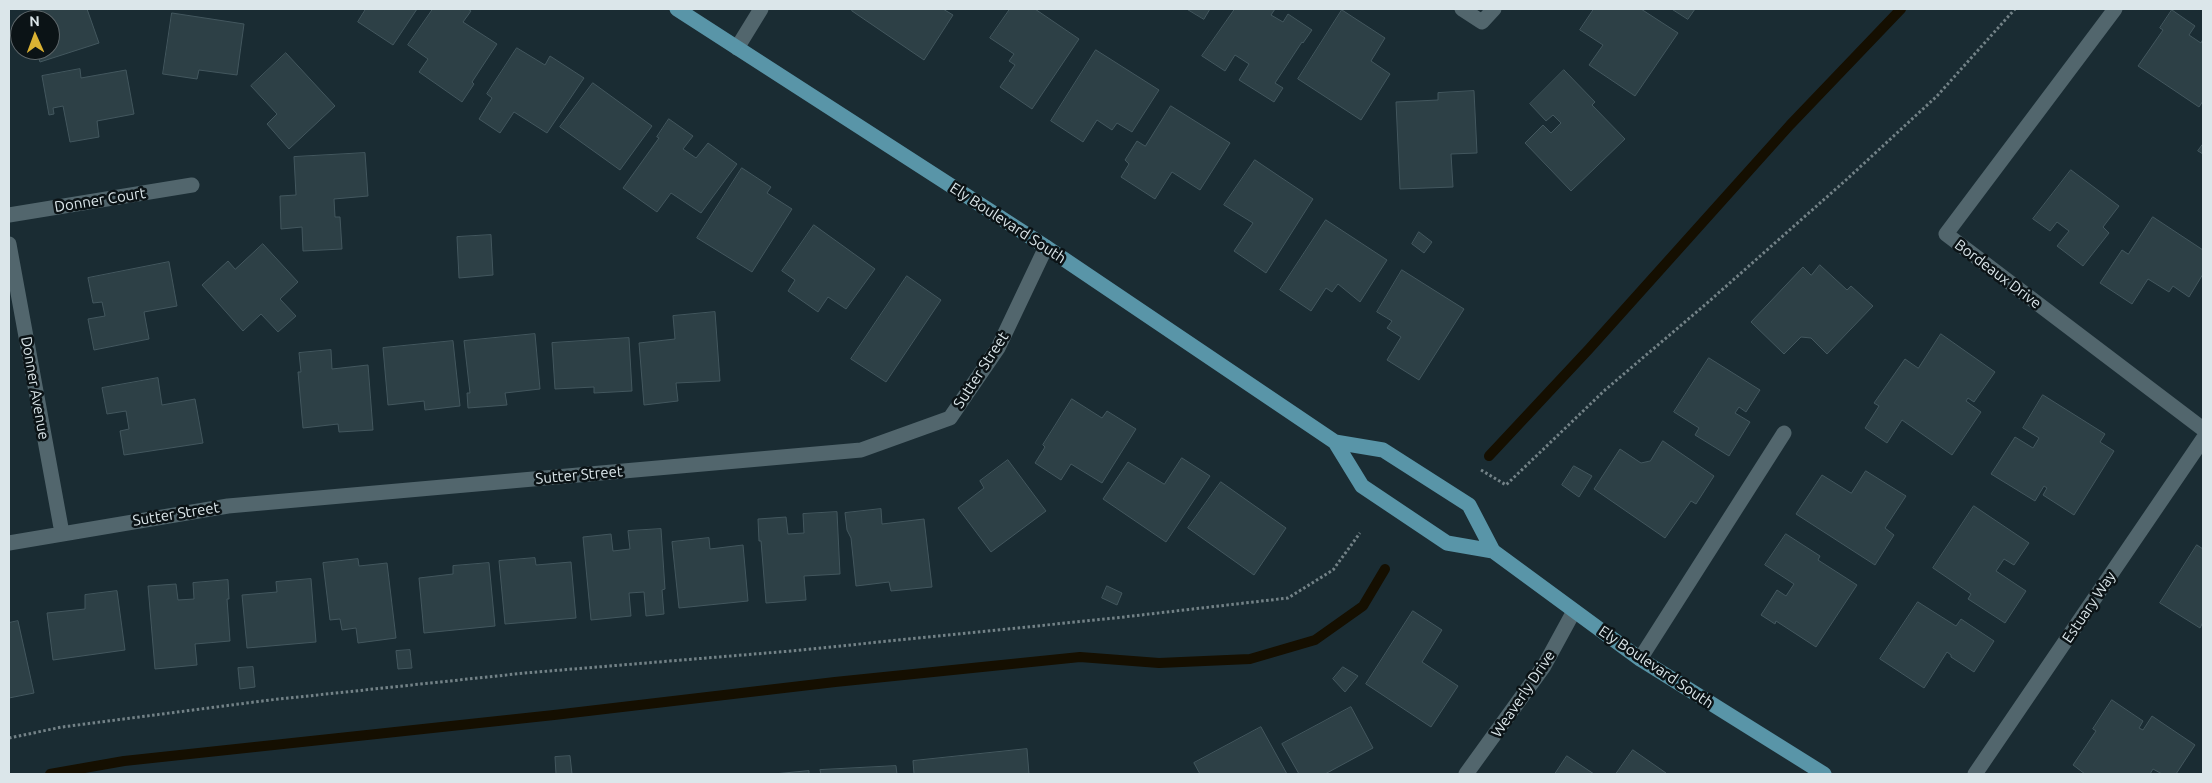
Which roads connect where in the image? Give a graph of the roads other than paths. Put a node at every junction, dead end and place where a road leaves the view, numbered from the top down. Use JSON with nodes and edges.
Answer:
{"nodes":[{"id":1,"x":677,"y":9,"type":"edge"},
{"id":2,"x":761,"y":9,"type":"edge"},
{"id":3,"x":1462,"y":9,"type":"edge"},
{"id":4,"x":1494,"y":9,"type":"edge"},
{"id":5,"x":2115,"y":9,"type":"edge"},
{"id":6,"x":737,"y":48,"type":"junction"},
{"id":7,"x":192,"y":185,"type":"dead end"},
{"id":8,"x":9,"y":215,"type":"edge"},
{"id":9,"x":9,"y":244,"type":"edge"},
{"id":10,"x":1046,"y":247,"type":"junction"},
{"id":11,"x":2203,"y":429,"type":"edge"},
{"id":12,"x":1784,"y":433,"type":"dead end"},
{"id":13,"x":2203,"y":439,"type":"edge"},
{"id":14,"x":1334,"y":442,"type":"junction"},
{"id":15,"x":62,"y":532,"type":"junction"},
{"id":16,"x":9,"y":543,"type":"edge"},
{"id":17,"x":1493,"y":551,"type":"junction"},
{"id":18,"x":1574,"y":611,"type":"junction"},
{"id":19,"x":1640,"y":659,"type":"junction"},
{"id":20,"x":1466,"y":774,"type":"edge"},
{"id":21,"x":1824,"y":774,"type":"edge"},
{"id":22,"x":1976,"y":774,"type":"edge"}],
"edges":[{"from":1,"to":6,"type":"main road","name":"Ely Boulevard South"},
{"from":2,"to":6,"type":"street"},
{"from":3,"to":4,"type":"street"},
{"from":5,"to":11,"type":"street","name":"Bordeaux Drive"},
{"from":6,"to":10,"type":"main road","name":"Ely Boulevard South"},
{"from":7,"to":8,"type":"street","name":"Donner Court"},
{"from":9,"to":15,"type":"street","name":"Donner Avenue"},
{"from":10,"to":14,"type":"main road","name":"Ely Boulevard South"},
{"from":10,"to":15,"type":"street","name":"Sutter Street"},
{"from":12,"to":19,"type":"street"},
{"from":13,"to":22,"type":"street","name":"Estuary Way"},
{"from":14,"to":17,"type":"main road","name":"Ely Boulevard South"},
{"from":14,"to":17,"type":"main road","name":"Ely Boulevard South"},
{"from":15,"to":16,"type":"street","name":"Sutter Street"},
{"from":17,"to":18,"type":"main road","name":"Ely Boulevard South"},
{"from":18,"to":19,"type":"main road","name":"Ely Boulevard South"},
{"from":18,"to":20,"type":"street","name":"Weaverly Drive"},
{"from":19,"to":21,"type":"main road","name":"Ely Boulevard South"}]}
